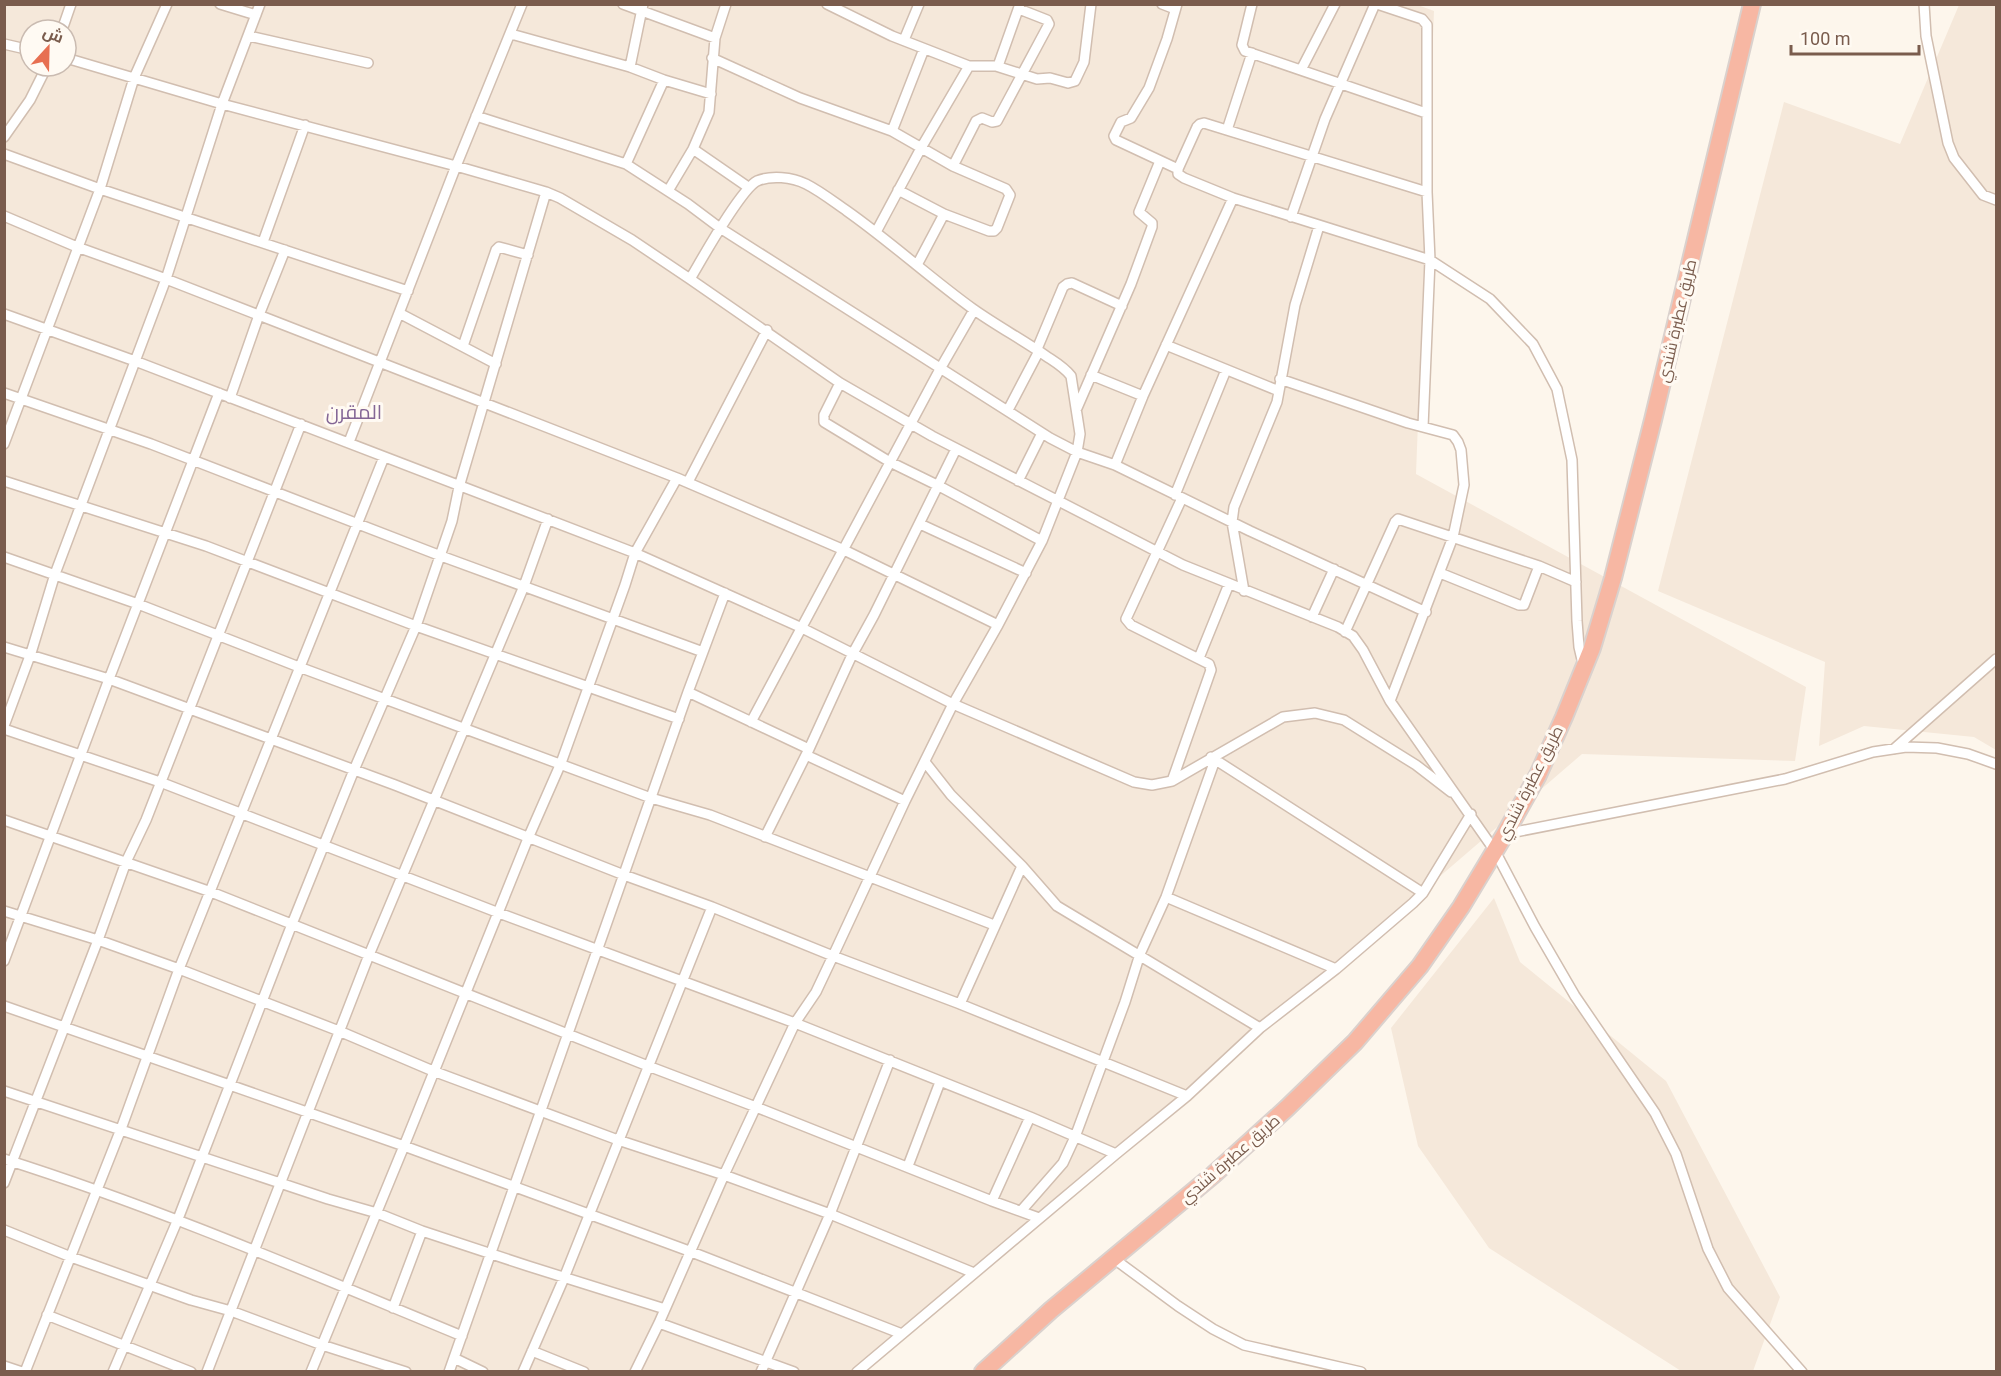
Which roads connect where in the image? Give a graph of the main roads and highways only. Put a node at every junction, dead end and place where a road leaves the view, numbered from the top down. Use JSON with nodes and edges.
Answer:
{"nodes":[{"id":1,"x":1752,"y":4,"type":"edge"},
{"id":2,"x":983,"y":1371,"type":"edge"}],
"edges":[{"from":1,"to":2,"type":"highway","name":"طريق عطبرة شندي"}]}
